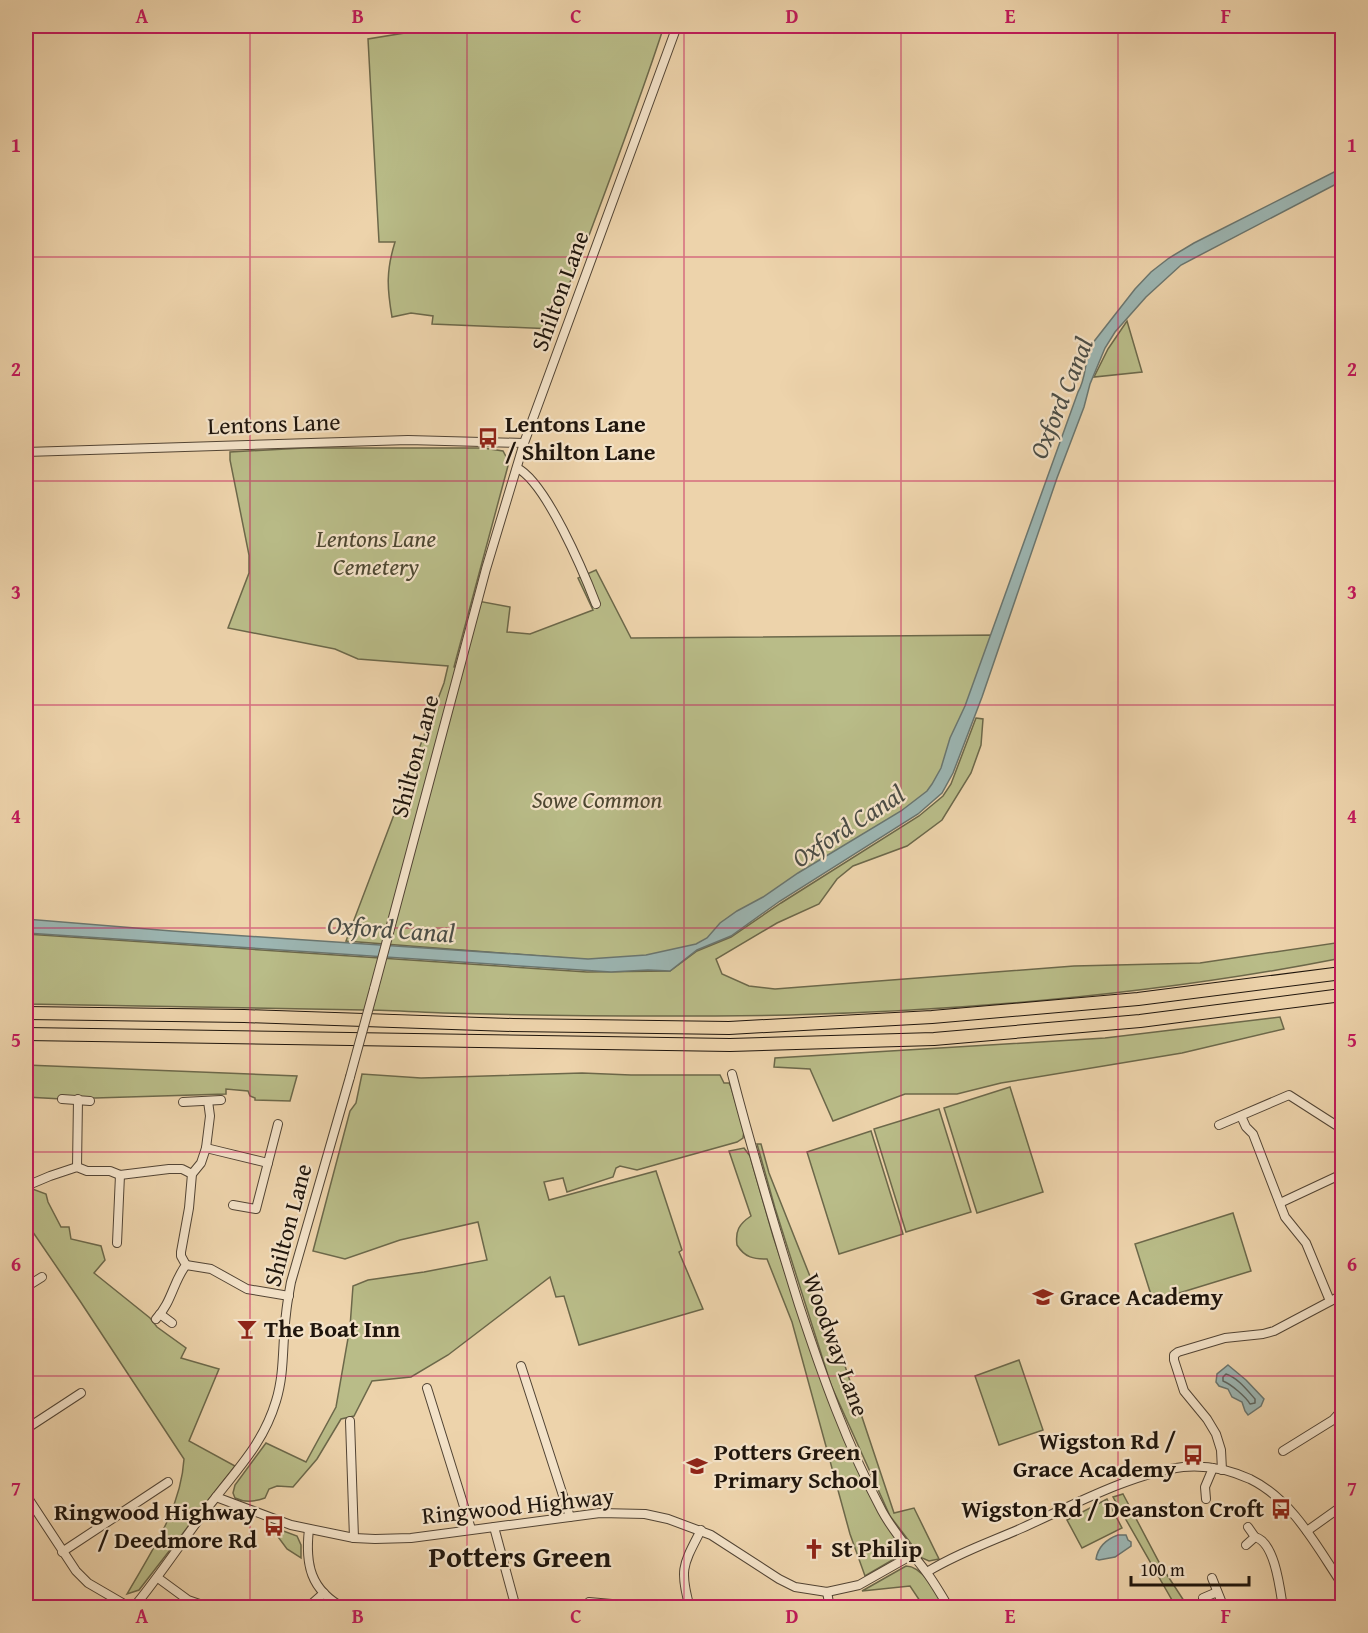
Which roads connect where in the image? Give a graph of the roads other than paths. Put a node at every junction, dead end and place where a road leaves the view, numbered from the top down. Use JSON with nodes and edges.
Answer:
{"nodes":[{"id":1,"x":677,"y":26,"type":"edge"},
{"id":2,"x":524,"y":443,"type":"junction"},
{"id":3,"x":26,"y":452,"type":"edge"},
{"id":4,"x":517,"y":468,"type":"junction"},
{"id":5,"x":596,"y":604,"type":"dead end"},
{"id":6,"x":1342,"y":974,"type":"edge"},
{"id":7,"x":1342,"y":995,"type":"edge"},
{"id":8,"x":26,"y":1013,"type":"edge"},
{"id":9,"x":26,"y":1034,"type":"edge"},
{"id":10,"x":732,"y":1074,"type":"dead end"},
{"id":11,"x":62,"y":1099,"type":"dead end"},
{"id":12,"x":78,"y":1099,"type":"junction"},
{"id":13,"x":221,"y":1100,"type":"dead end"},
{"id":14,"x":90,"y":1101,"type":"dead end"},
{"id":15,"x":183,"y":1101,"type":"dead end"},
{"id":16,"x":208,"y":1101,"type":"junction"},
{"id":17,"x":1242,"y":1116,"type":"junction"},
{"id":18,"x":278,"y":1124,"type":"dead end"},
{"id":19,"x":1219,"y":1125,"type":"dead end"},
{"id":20,"x":1342,"y":1129,"type":"edge"},
{"id":21,"x":206,"y":1148,"type":"junction"},
{"id":22,"x":268,"y":1163,"type":"junction"},
{"id":23,"x":78,"y":1167,"type":"junction"},
{"id":24,"x":192,"y":1174,"type":"junction"},
{"id":25,"x":1342,"y":1174,"type":"edge"},
{"id":26,"x":120,"y":1175,"type":"junction"},
{"id":27,"x":31,"y":1184,"type":"dead end"},
{"id":28,"x":1280,"y":1203,"type":"junction"},
{"id":29,"x":233,"y":1204,"type":"dead end"},
{"id":30,"x":117,"y":1243,"type":"dead end"},
{"id":31,"x":186,"y":1265,"type":"junction"},
{"id":32,"x":42,"y":1277,"type":"dead end"},
{"id":33,"x":26,"y":1287,"type":"edge"},
{"id":34,"x":1342,"y":1295,"type":"edge"},
{"id":35,"x":289,"y":1296,"type":"junction"},
{"id":36,"x":1330,"y":1301,"type":"junction"},
{"id":37,"x":172,"y":1323,"type":"dead end"},
{"id":38,"x":521,"y":1366,"type":"dead end"},
{"id":39,"x":427,"y":1388,"type":"dead end"},
{"id":40,"x":81,"y":1393,"type":"dead end"},
{"id":41,"x":1342,"y":1410,"type":"edge"},
{"id":42,"x":350,"y":1421,"type":"dead end"},
{"id":43,"x":26,"y":1430,"type":"edge"},
{"id":44,"x":1283,"y":1451,"type":"dead end"},
{"id":45,"x":1218,"y":1469,"type":"junction"},
{"id":46,"x":168,"y":1482,"type":"dead end"},
{"id":47,"x":26,"y":1497,"type":"edge"},
{"id":48,"x":216,"y":1497,"type":"junction"},
{"id":49,"x":1206,"y":1499,"type":"dead end"},
{"id":50,"x":1342,"y":1506,"type":"edge"},
{"id":51,"x":570,"y":1516,"type":"junction"},
{"id":52,"x":494,"y":1527,"type":"junction"},
{"id":53,"x":1248,"y":1527,"type":"dead end"},
{"id":54,"x":309,"y":1529,"type":"junction"},
{"id":55,"x":471,"y":1529,"type":"junction"},
{"id":56,"x":700,"y":1530,"type":"junction"},
{"id":57,"x":1307,"y":1531,"type":"junction"},
{"id":58,"x":1254,"y":1537,"type":"junction"},
{"id":59,"x":354,"y":1538,"type":"junction"},
{"id":60,"x":1246,"y":1545,"type":"dead end"},
{"id":61,"x":63,"y":1552,"type":"junction"},
{"id":62,"x":912,"y":1555,"type":"junction"},
{"id":63,"x":927,"y":1572,"type":"junction"},
{"id":64,"x":158,"y":1578,"type":"junction"},
{"id":65,"x":1212,"y":1578,"type":"dead end"},
{"id":66,"x":1342,"y":1584,"type":"edge"},
{"id":67,"x":827,"y":1592,"type":"junction"},
{"id":68,"x":1217,"y":1592,"type":"junction"},
{"id":69,"x":324,"y":1593,"type":"junction"},
{"id":70,"x":1203,"y":1598,"type":"dead end"},
{"id":71,"x":589,"y":1602,"type":"dead end"},
{"id":72,"x":1282,"y":1607,"type":"edge"},
{"id":73,"x":132,"y":1608,"type":"edge"},
{"id":74,"x":211,"y":1608,"type":"edge"},
{"id":75,"x":307,"y":1608,"type":"edge"},
{"id":76,"x":344,"y":1608,"type":"edge"},
{"id":77,"x":516,"y":1608,"type":"edge"},
{"id":78,"x":657,"y":1608,"type":"edge"},
{"id":79,"x":690,"y":1608,"type":"edge"},
{"id":80,"x":830,"y":1608,"type":"edge"},
{"id":81,"x":949,"y":1608,"type":"edge"},
{"id":82,"x":1224,"y":1608,"type":"edge"}],
"edges":[{"from":1,"to":2,"type":"street","name":"Shilton Lane"},
{"from":2,"to":3,"type":"street","name":"Lentons Lane"},
{"from":2,"to":4,"type":"street","name":"Shilton Lane"},
{"from":4,"to":5,"type":"street"},
{"from":4,"to":35,"type":"street","name":"Shilton Lane","bridge":true},
{"from":6,"to":8,"type":"highway"},
{"from":7,"to":9,"type":"highway"},
{"from":10,"to":62,"type":"street","name":"Woodway Lane"},
{"from":11,"to":12,"type":"street"},
{"from":12,"to":14,"type":"street"},
{"from":12,"to":23,"type":"street"},
{"from":13,"to":16,"type":"street"},
{"from":15,"to":16,"type":"street"},
{"from":16,"to":21,"type":"street"},
{"from":17,"to":19,"type":"street"},
{"from":17,"to":20,"type":"street"},
{"from":17,"to":28,"type":"street"},
{"from":18,"to":22,"type":"street"},
{"from":21,"to":22,"type":"street"},
{"from":21,"to":24,"type":"street"},
{"from":22,"to":29,"type":"street"},
{"from":23,"to":26,"type":"street"},
{"from":23,"to":27,"type":"street"},
{"from":24,"to":26,"type":"street"},
{"from":24,"to":31,"type":"street"},
{"from":25,"to":28,"type":"street"},
{"from":26,"to":30,"type":"street"},
{"from":28,"to":36,"type":"street"},
{"from":31,"to":35,"type":"street"},
{"from":31,"to":37,"type":"street"},
{"from":32,"to":33,"type":"street"},
{"from":34,"to":36,"type":"street"},
{"from":35,"to":48,"type":"street","name":"Shilton Lane"},
{"from":36,"to":45,"type":"street"},
{"from":38,"to":51,"type":"street"},
{"from":39,"to":55,"type":"street"},
{"from":40,"to":43,"type":"street"},
{"from":41,"to":44,"type":"street"},
{"from":42,"to":59,"type":"street"},
{"from":45,"to":49,"type":"street"},
{"from":45,"to":57,"type":"street"},
{"from":45,"to":63,"type":"street"},
{"from":46,"to":61,"type":"street"},
{"from":47,"to":61,"type":"street"},
{"from":48,"to":54,"type":"street","name":"Ringwood Highway"},
{"from":48,"to":64,"type":"street","name":"Shilton Lane"},
{"from":50,"to":57,"type":"street"},
{"from":51,"to":52,"type":"street","name":"Ringwood Highway"},
{"from":51,"to":56,"type":"street","name":"Ringwood Highway"},
{"from":52,"to":55,"type":"street","name":"Ringwood Highway"},
{"from":52,"to":77,"type":"street"},
{"from":53,"to":58,"type":"street"},
{"from":54,"to":59,"type":"street","name":"Ringwood Highway"},
{"from":54,"to":69,"type":"street"},
{"from":55,"to":59,"type":"street","name":"Ringwood Highway"},
{"from":56,"to":67,"type":"street","name":"Ringwood Highway"},
{"from":56,"to":79,"type":"street"},
{"from":57,"to":66,"type":"street"},
{"from":58,"to":60,"type":"street"},
{"from":58,"to":72,"type":"street"},
{"from":61,"to":73,"type":"street"},
{"from":62,"to":63,"type":"street","name":"Woodway Lane"},
{"from":62,"to":67,"type":"street","name":"Ringwood Highway"},
{"from":63,"to":81,"type":"street","name":"Woodway Lane"},
{"from":64,"to":73,"type":"street","name":"Shilton Lane"},
{"from":64,"to":74,"type":"street"},
{"from":65,"to":68,"type":"street"},
{"from":67,"to":80,"type":"street"},
{"from":68,"to":70,"type":"street"},
{"from":68,"to":82,"type":"street"},
{"from":69,"to":75,"type":"street"},
{"from":69,"to":76,"type":"street"},
{"from":71,"to":78,"type":"street"}]}
